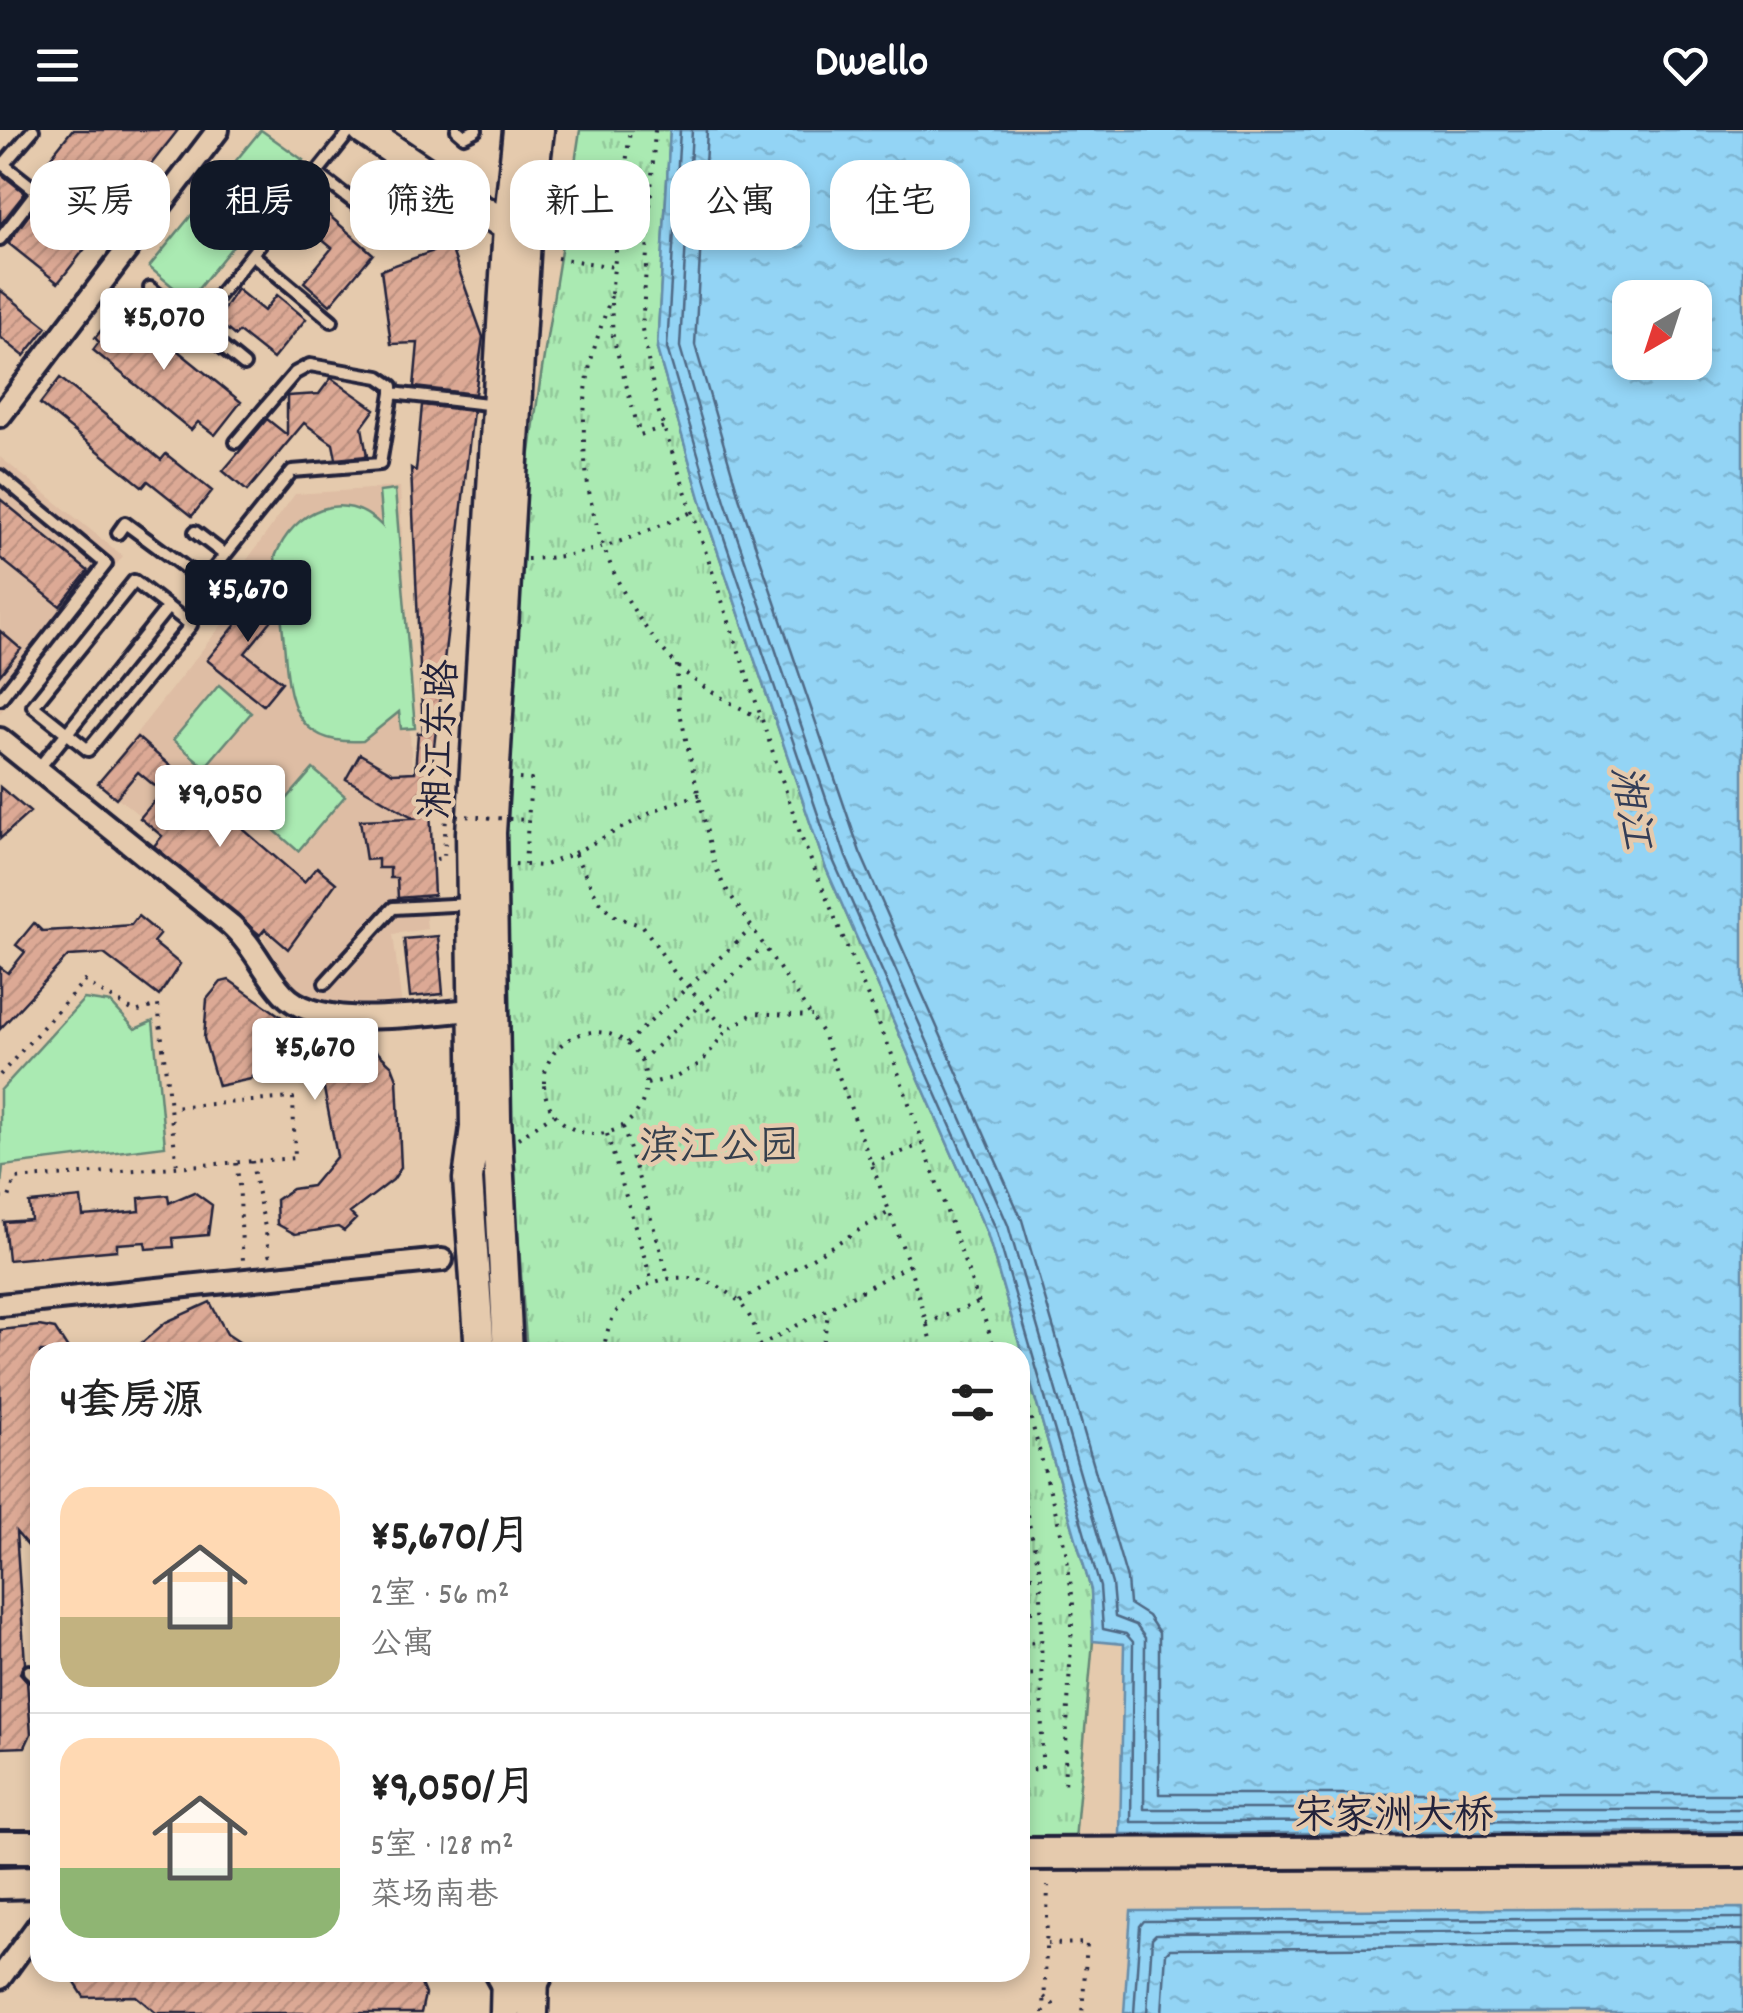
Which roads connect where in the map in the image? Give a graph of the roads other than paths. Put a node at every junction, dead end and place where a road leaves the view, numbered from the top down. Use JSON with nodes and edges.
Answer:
{"nodes":[{"id":1,"x":32,"y":130,"type":"edge"},
{"id":2,"x":218,"y":130,"type":"edge"},
{"id":3,"x":350,"y":130,"type":"edge"},
{"id":4,"x":457,"y":130,"type":"edge"},
{"id":5,"x":476,"y":130,"type":"edge"},
{"id":6,"x":518,"y":130,"type":"edge"},
{"id":7,"x":539,"y":130,"type":"edge"},
{"id":8,"x":377,"y":134,"type":"edge"},
{"id":9,"x":326,"y":160,"type":"edge"},
{"id":10,"x":518,"y":160,"type":"edge"},
{"id":11,"x":533,"y":160,"type":"edge"},
{"id":12,"x":2,"y":164,"type":"edge"},
{"id":13,"x":330,"y":184,"type":"edge"},
{"id":14,"x":350,"y":199,"type":"edge"},
{"id":15,"x":510,"y":228,"type":"edge"},
{"id":16,"x":0,"y":238,"type":"edge"},
{"id":17,"x":255,"y":250,"type":"edge"},
{"id":18,"x":515,"y":250,"type":"edge"},
{"id":19,"x":516,"y":250,"type":"edge"},
{"id":20,"x":252,"y":254,"type":"junction"},
{"id":21,"x":150,"y":288,"type":"dead end"},
{"id":22,"x":332,"y":321,"type":"dead end"},
{"id":23,"x":195,"y":325,"type":"junction"},
{"id":24,"x":244,"y":365,"type":"dead end"},
{"id":25,"x":392,"y":393,"type":"junction"},
{"id":26,"x":497,"y":406,"type":"junction"},
{"id":27,"x":0,"y":416,"type":"edge"},
{"id":28,"x":236,"y":442,"type":"dead end"},
{"id":29,"x":0,"y":476,"type":"edge"},
{"id":30,"x":195,"y":532,"type":"dead end"},
{"id":31,"x":118,"y":533,"type":"dead end"},
{"id":32,"x":225,"y":555,"type":"junction"},
{"id":33,"x":168,"y":607,"type":"junction"},
{"id":34,"x":0,"y":699,"type":"edge"},
{"id":35,"x":67,"y":733,"type":"junction"},
{"id":36,"x":0,"y":739,"type":"edge"},
{"id":37,"x":38,"y":770,"type":"junction"},
{"id":38,"x":472,"y":904,"type":"junction"},
{"id":39,"x":325,"y":983,"type":"dead end"},
{"id":40,"x":473,"y":1010,"type":"junction"},
{"id":41,"x":442,"y":1260,"type":"dead end"},
{"id":42,"x":0,"y":1305,"type":"edge"},
{"id":43,"x":479,"y":1342,"type":"edge"},
{"id":44,"x":507,"y":1342,"type":"edge"},
{"id":45,"x":30,"y":1847,"type":"edge"},
{"id":46,"x":0,"y":1848,"type":"edge"},
{"id":47,"x":1743,"y":1852,"type":"edge"},
{"id":48,"x":1036,"y":1868,"type":"edge"},
{"id":49,"x":1743,"y":1872,"type":"edge"},
{"id":50,"x":30,"y":1882,"type":"edge"},
{"id":51,"x":0,"y":1883,"type":"edge"},
{"id":52,"x":30,"y":1937,"type":"edge"},
{"id":53,"x":0,"y":1978,"type":"edge"},
{"id":54,"x":517,"y":1982,"type":"edge"},
{"id":55,"x":522,"y":1982,"type":"edge"},
{"id":56,"x":505,"y":2013,"type":"edge"},
{"id":57,"x":533,"y":2013,"type":"edge"}],
"edges":[{"from":1,"to":12,"type":"lane"},
{"from":2,"to":27,"type":"street"},
{"from":3,"to":9,"type":"lane"},
{"from":4,"to":5,"type":"lane"},
{"from":6,"to":10,"type":"main road","name":"湘江东路"},
{"from":7,"to":11,"type":"main road","name":"湘江东路"},
{"from":8,"to":15,"type":"main road"},
{"from":12,"to":16,"type":"lane"},
{"from":13,"to":14,"type":"lane"},
{"from":17,"to":20,"type":"lane"},
{"from":18,"to":26,"type":"main road","name":"湘江东路"},
{"from":19,"to":44,"type":"main road","name":"湘江东路"},
{"from":20,"to":22,"type":"lane"},
{"from":20,"to":23,"type":"lane"},
{"from":21,"to":23,"type":"lane"},
{"from":23,"to":24,"type":"lane"},
{"from":25,"to":26,"type":"lane"},
{"from":25,"to":28,"type":"lane"},
{"from":25,"to":32,"type":"lane"},
{"from":26,"to":38,"type":"main road","name":"湘江东路"},
{"from":29,"to":34,"type":"lane"},
{"from":30,"to":32,"type":"lane"},
{"from":31,"to":32,"type":"lane"},
{"from":33,"to":35,"type":"lane"},
{"from":33,"to":35,"type":"lane"},
{"from":33,"to":35,"type":"lane"},
{"from":35,"to":37,"type":"lane"},
{"from":36,"to":37,"type":"street"},
{"from":37,"to":40,"type":"street"},
{"from":38,"to":39,"type":"lane"},
{"from":38,"to":40,"type":"main road","name":"湘江东路"},
{"from":40,"to":43,"type":"main road","name":"湘江东路"},
{"from":41,"to":42,"type":"street"},
{"from":45,"to":46,"type":"main road"},
{"from":47,"to":48,"type":"main road","name":"宋家洲大桥"},
{"from":48,"to":49,"type":"main road","name":"宋家洲大桥"},
{"from":50,"to":51,"type":"main road"},
{"from":52,"to":53,"type":"street"},
{"from":54,"to":56,"type":"main road"},
{"from":55,"to":57,"type":"main road"}]}
